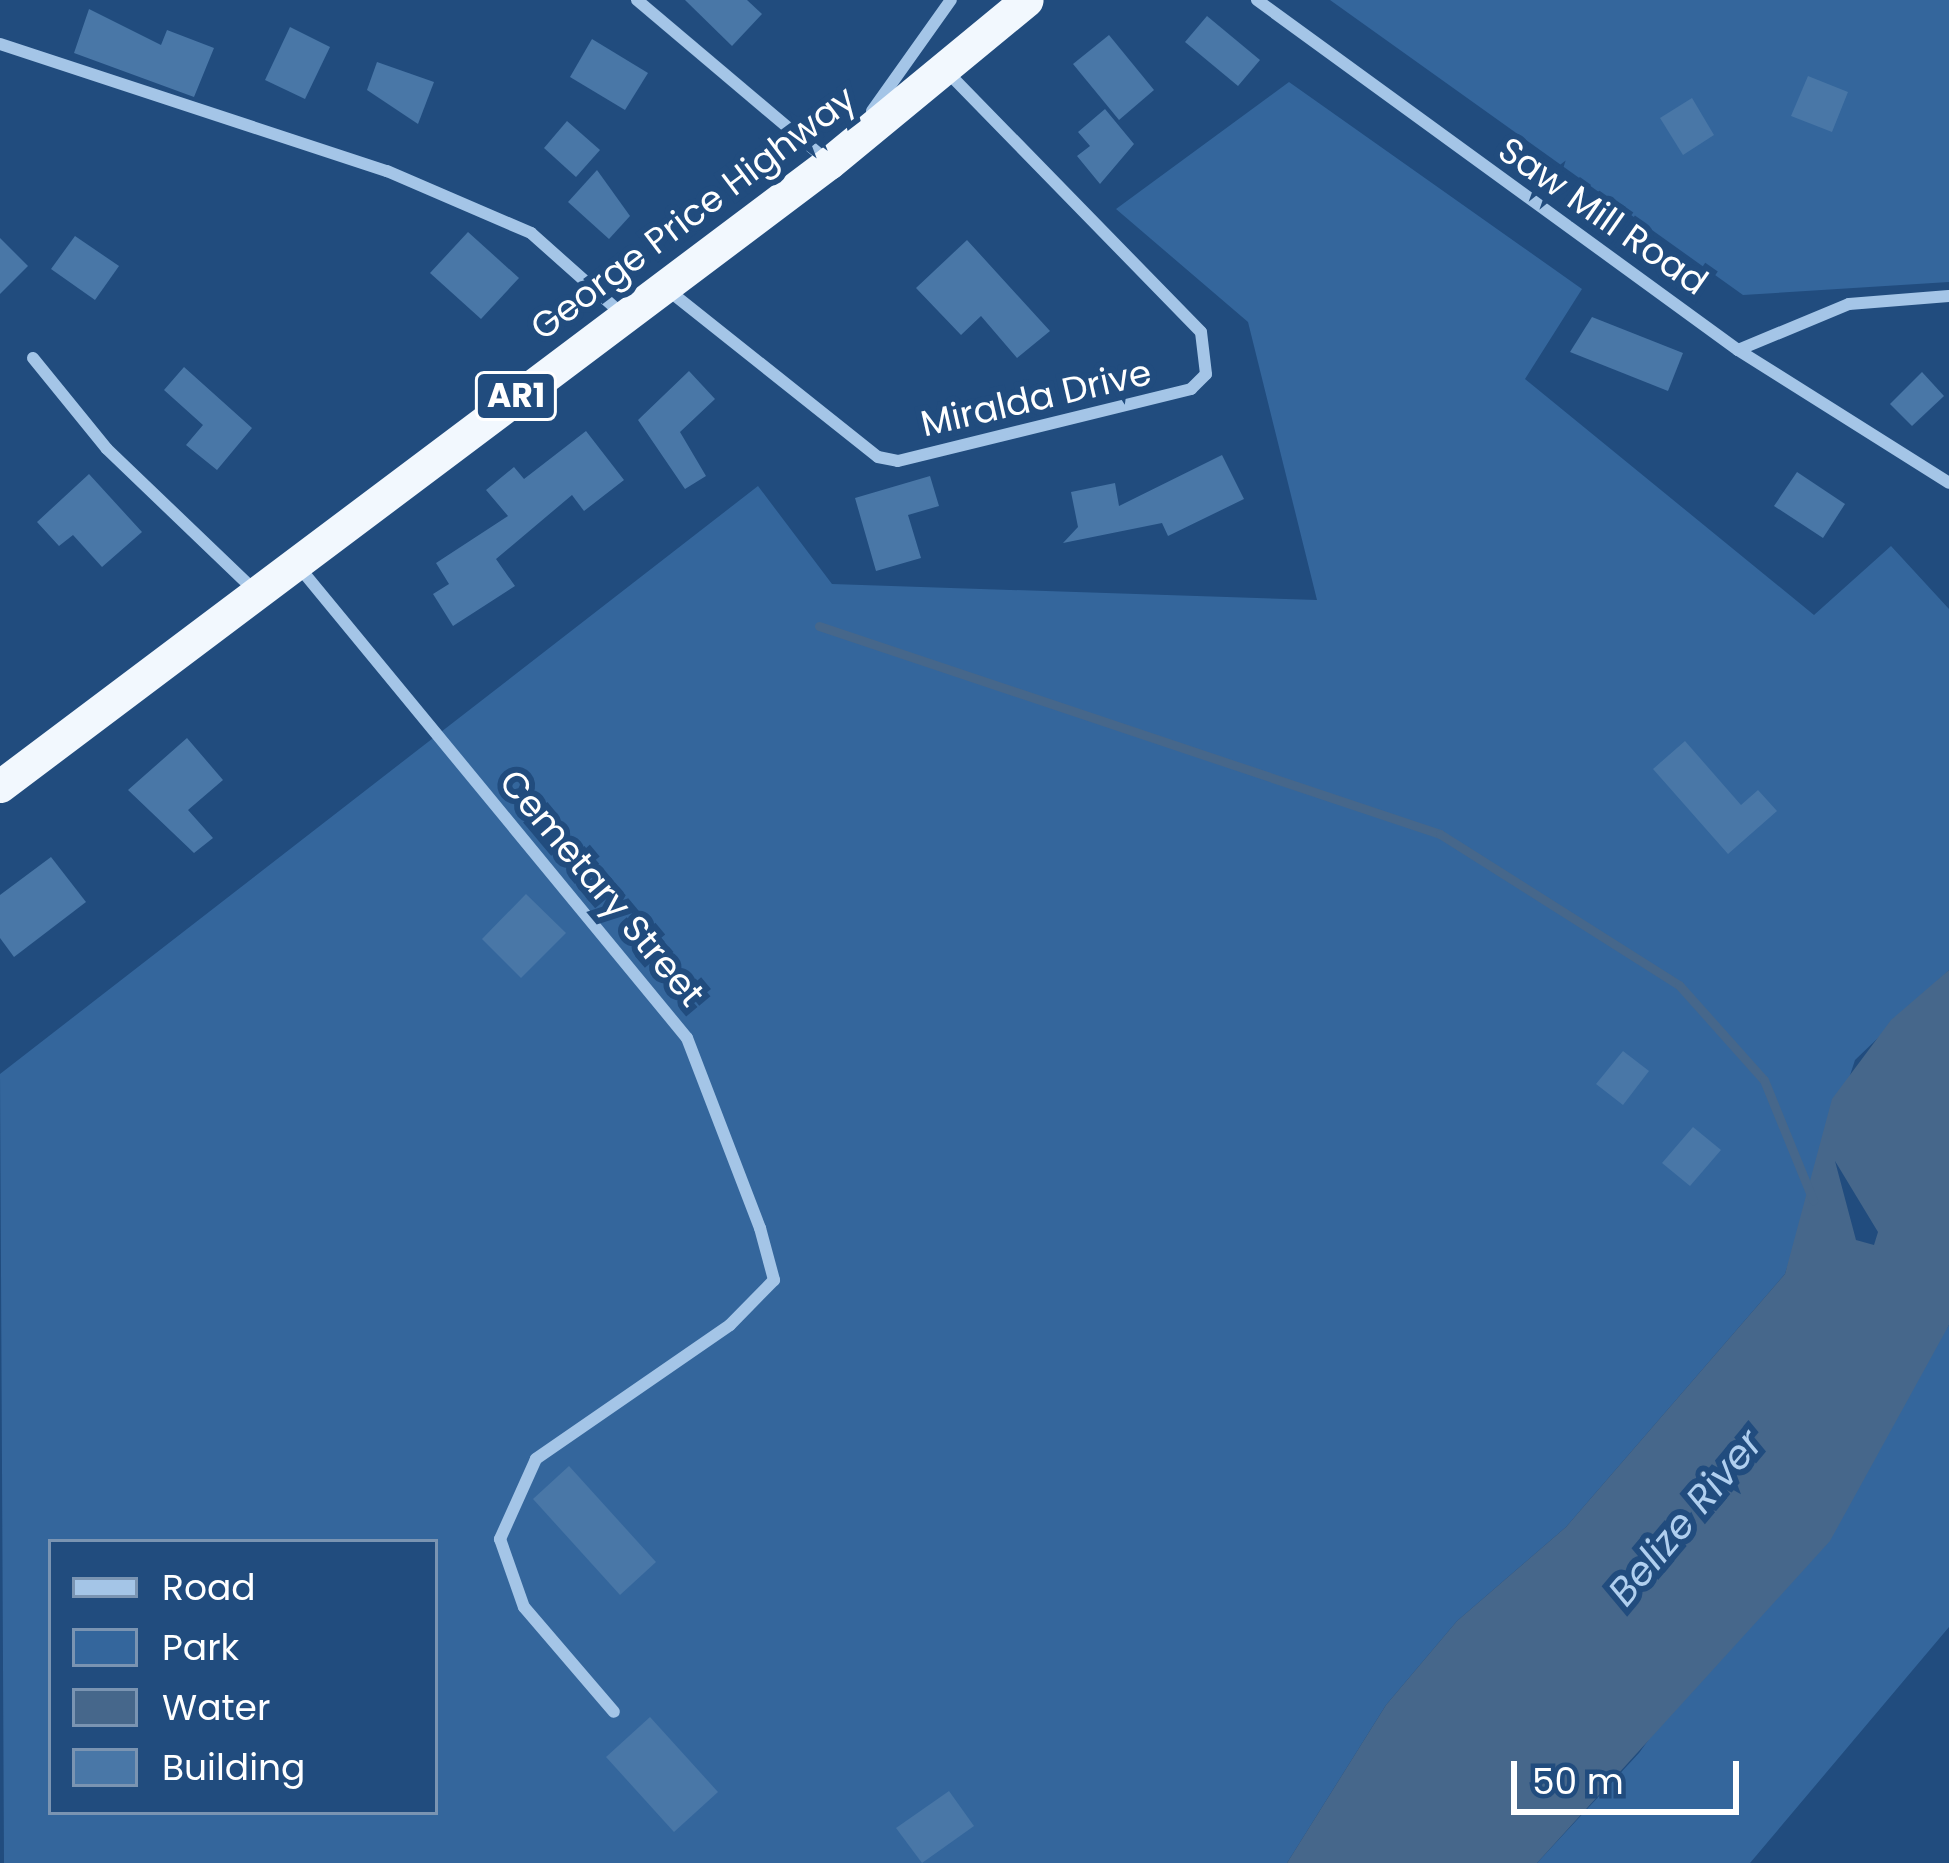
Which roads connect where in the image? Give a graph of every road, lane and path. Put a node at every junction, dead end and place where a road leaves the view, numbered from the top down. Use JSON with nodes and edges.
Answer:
{"nodes":[{"id":1,"x":637,"y":0,"type":"edge"},
{"id":2,"x":951,"y":0,"type":"edge"},
{"id":3,"x":1027,"y":0,"type":"edge"},
{"id":4,"x":1257,"y":0,"type":"edge"},
{"id":5,"x":0,"y":44,"type":"edge"},
{"id":6,"x":941,"y":67,"type":"junction"},
{"id":7,"x":842,"y":153,"type":"junction"},
{"id":8,"x":662,"y":285,"type":"junction"},
{"id":9,"x":1949,"y":296,"type":"edge"},
{"id":10,"x":624,"y":316,"type":"junction"},
{"id":11,"x":1738,"y":350,"type":"junction"},
{"id":12,"x":33,"y":358,"type":"dead end"},
{"id":13,"x":1949,"y":484,"type":"edge"},
{"id":14,"x":294,"y":562,"type":"junction"},
{"id":15,"x":256,"y":592,"type":"junction"},
{"id":16,"x":0,"y":787,"type":"edge"},
{"id":17,"x":614,"y":1712,"type":"dead end"}],
"edges":[{"from":1,"to":7,"type":"street"},
{"from":2,"to":7,"type":"street"},
{"from":3,"to":6,"type":"highway","name":"George Price Highway","number":"AR1"},
{"from":4,"to":11,"type":"street","name":"Saw Mill Road"},
{"from":5,"to":10,"type":"street"},
{"from":6,"to":7,"type":"highway","name":"George Price Highway","number":"AR1"},
{"from":6,"to":8,"type":"street","name":"Miralda Drive"},
{"from":7,"to":8,"type":"highway","name":"George Price Highway","number":"AR1"},
{"from":8,"to":10,"type":"highway","name":"George Price Highway","number":"AR1"},
{"from":9,"to":11,"type":"street"},
{"from":10,"to":14,"type":"highway","name":"George Price Highway","number":"AR1"},
{"from":11,"to":13,"type":"street","name":"Saw Mill Road"},
{"from":12,"to":15,"type":"street"},
{"from":14,"to":15,"type":"highway","name":"George Price Highway","number":"AR1"},
{"from":14,"to":17,"type":"street","name":"Cemetary Street"},
{"from":15,"to":16,"type":"highway","name":"George Price Highway","number":"AR1"}]}
